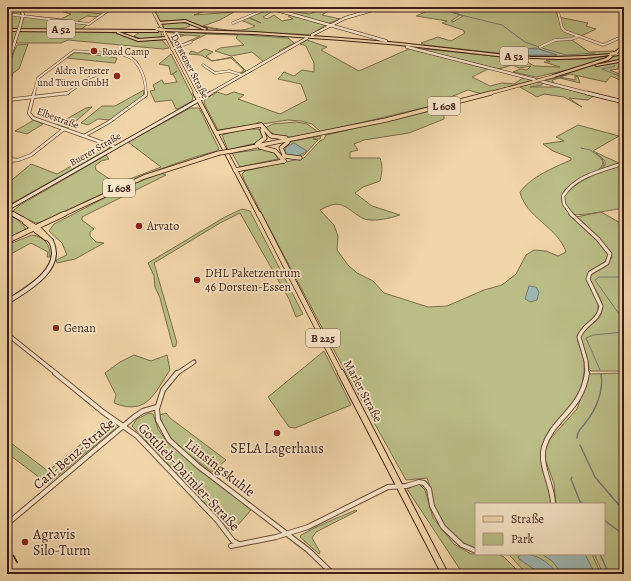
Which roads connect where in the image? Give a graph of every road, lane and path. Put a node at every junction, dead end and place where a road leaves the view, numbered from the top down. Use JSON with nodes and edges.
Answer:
{"nodes":[{"id":1,"x":20,"y":7,"type":"edge"},
{"id":2,"x":113,"y":7,"type":"edge"},
{"id":3,"x":151,"y":7,"type":"edge"},
{"id":4,"x":267,"y":7,"type":"edge"},
{"id":5,"x":291,"y":7,"type":"edge"},
{"id":6,"x":383,"y":7,"type":"edge"},
{"id":7,"x":557,"y":7,"type":"edge"},
{"id":8,"x":283,"y":12,"type":"junction"},
{"id":9,"x":7,"y":14,"type":"edge"},
{"id":10,"x":22,"y":17,"type":"junction"},
{"id":11,"x":159,"y":23,"type":"junction"},
{"id":12,"x":233,"y":23,"type":"dead end"},
{"id":13,"x":330,"y":26,"type":"junction"},
{"id":14,"x":7,"y":29,"type":"edge"},
{"id":15,"x":95,"y":30,"type":"junction"},
{"id":16,"x":156,"y":30,"type":"junction"},
{"id":17,"x":169,"y":30,"type":"junction"},
{"id":18,"x":173,"y":30,"type":"junction"},
{"id":19,"x":228,"y":32,"type":"junction"},
{"id":20,"x":312,"y":36,"type":"dead end"},
{"id":21,"x":580,"y":36,"type":"junction"},
{"id":22,"x":624,"y":36,"type":"edge"},
{"id":23,"x":167,"y":38,"type":"junction"},
{"id":24,"x":307,"y":38,"type":"dead end"},
{"id":25,"x":386,"y":41,"type":"tunnel mouth"},
{"id":26,"x":191,"y":42,"type":"dead end"},
{"id":27,"x":624,"y":46,"type":"edge"},
{"id":28,"x":408,"y":47,"type":"tunnel mouth"},
{"id":29,"x":541,"y":47,"type":"dead end"},
{"id":30,"x":172,"y":49,"type":"junction"},
{"id":31,"x":624,"y":52,"type":"edge"},
{"id":32,"x":613,"y":54,"type":"junction"},
{"id":33,"x":624,"y":60,"type":"edge"},
{"id":34,"x":203,"y":65,"type":"dead end"},
{"id":35,"x":7,"y":66,"type":"edge"},
{"id":36,"x":242,"y":75,"type":"junction"},
{"id":37,"x":554,"y":76,"type":"junction"},
{"id":38,"x":91,"y":77,"type":"dead end"},
{"id":39,"x":196,"y":95,"type":"junction"},
{"id":40,"x":206,"y":96,"type":"junction"},
{"id":41,"x":32,"y":97,"type":"junction"},
{"id":42,"x":7,"y":100,"type":"edge"},
{"id":43,"x":199,"y":100,"type":"junction"},
{"id":44,"x":624,"y":102,"type":"edge"},
{"id":45,"x":191,"y":104,"type":"junction"},
{"id":46,"x":201,"y":105,"type":"junction"},
{"id":47,"x":261,"y":128,"type":"junction"},
{"id":48,"x":64,"y":129,"type":"junction"},
{"id":49,"x":227,"y":131,"type":"junction"},
{"id":50,"x":216,"y":133,"type":"junction"},
{"id":51,"x":84,"y":136,"type":"junction"},
{"id":52,"x":311,"y":136,"type":"junction"},
{"id":53,"x":219,"y":139,"type":"junction"},
{"id":54,"x":115,"y":148,"type":"junction"},
{"id":55,"x":239,"y":149,"type":"junction"},
{"id":56,"x":284,"y":156,"type":"junction"},
{"id":57,"x":300,"y":158,"type":"dead end"},
{"id":58,"x":7,"y":160,"type":"edge"},
{"id":59,"x":284,"y":161,"type":"junction"},
{"id":60,"x":624,"y":163,"type":"edge"},
{"id":61,"x":249,"y":168,"type":"junction"},
{"id":62,"x":235,"y":170,"type":"junction"},
{"id":63,"x":240,"y":179,"type":"junction"},
{"id":64,"x":7,"y":210,"type":"edge"},
{"id":65,"x":22,"y":219,"type":"joint"},
{"id":66,"x":52,"y":221,"type":"junction"},
{"id":67,"x":29,"y":224,"type":"junction"},
{"id":68,"x":36,"y":228,"type":"junction"},
{"id":69,"x":38,"y":233,"type":"junction"},
{"id":70,"x":46,"y":234,"type":"junction"},
{"id":71,"x":20,"y":235,"type":"junction"},
{"id":72,"x":7,"y":241,"type":"edge"},
{"id":73,"x":51,"y":241,"type":"junction"},
{"id":74,"x":7,"y":302,"type":"edge"},
{"id":75,"x":7,"y":334,"type":"edge"},
{"id":76,"x":194,"y":362,"type":"dead end"},
{"id":77,"x":157,"y":407,"type":"junction"},
{"id":78,"x":124,"y":426,"type":"junction"},
{"id":79,"x":398,"y":485,"type":"junction"},
{"id":80,"x":553,"y":503,"type":"edge"},
{"id":81,"x":7,"y":524,"type":"edge"},
{"id":82,"x":288,"y":534,"type":"junction"},
{"id":83,"x":239,"y":544,"type":"junction"},
{"id":84,"x":231,"y":546,"type":"dead end"},
{"id":85,"x":475,"y":551,"type":"edge"},
{"id":86,"x":333,"y":574,"type":"edge"},
{"id":87,"x":445,"y":574,"type":"edge"}],
"edges":[{"from":1,"to":10,"type":"street"},
{"from":2,"to":10,"type":"street"},
{"from":3,"to":11,"type":"main road","name":"Dorstener Straße","number":"B 225"},
{"from":4,"to":8,"type":"street"},
{"from":4,"to":12,"type":"street"},
{"from":5,"to":8,"type":"street"},
{"from":6,"to":13,"type":"street"},
{"from":7,"to":21,"type":"street"},
{"from":8,"to":13,"type":"street"},
{"from":9,"to":10,"type":"street"},
{"from":10,"to":35,"type":"street","bridge":true},
{"from":11,"to":18,"type":"highway"},
{"from":11,"to":19,"type":"highway"},
{"from":11,"to":23,"type":"main road","name":"Dorstener Straße","number":"B 225"},
{"from":13,"to":20,"type":"street"},
{"from":13,"to":25,"type":"street"},
{"from":14,"to":15,"type":"highway","number":"A 52"},
{"from":14,"to":16,"type":"highway","number":"A 52"},
{"from":15,"to":16,"type":"highway","number":"A 52"},
{"from":15,"to":23,"type":"highway"},
{"from":16,"to":17,"type":"highway","number":"A 52","bridge":true},
{"from":16,"to":23,"type":"highway"},
{"from":17,"to":18,"type":"highway","number":"A 52"},
{"from":17,"to":32,"type":"highway","number":"A 52"},
{"from":18,"to":19,"type":"highway","number":"A 52"},
{"from":19,"to":32,"type":"highway","number":"A 52"},
{"from":21,"to":22,"type":"street"},
{"from":21,"to":29,"type":"street"},
{"from":23,"to":30,"type":"main road","name":"Dorstener Straße","number":"B 225"},
{"from":24,"to":36,"type":"street","name":"Buerer Straße"},
{"from":26,"to":30,"type":"street"},
{"from":27,"to":37,"type":"highway"},
{"from":28,"to":44,"type":"street"},
{"from":30,"to":39,"type":"main road","name":"Dorstener Straße","number":"B 225"},
{"from":31,"to":32,"type":"highway","number":"A 52"},
{"from":33,"to":37,"type":"highway"},
{"from":34,"to":36,"type":"street"},
{"from":36,"to":40,"type":"street","name":"Buerer Straße"},
{"from":37,"to":52,"type":"main road","number":"L 608","bridge":true},
{"from":38,"to":41,"type":"street"},
{"from":39,"to":40,"type":"main road"},
{"from":39,"to":43,"type":"main road","name":"Dorstener Straße","number":"B 225"},
{"from":40,"to":43,"type":"street","name":"Buerer Straße"},
{"from":41,"to":42,"type":"street"},
{"from":41,"to":48,"type":"street","name":"Elbestraße"},
{"from":41,"to":51,"type":"street","name":"Elbestraße"},
{"from":43,"to":45,"type":"street","name":"Buerer Straße"},
{"from":43,"to":46,"type":"main road","name":"Dorstener Straße","number":"B 225"},
{"from":45,"to":46,"type":"street"},
{"from":45,"to":54,"type":"street","name":"Buerer Straße"},
{"from":46,"to":50,"type":"main road","name":"Dorstener Straße","number":"B 225"},
{"from":47,"to":49,"type":"main road"},
{"from":47,"to":52,"type":"main road"},
{"from":47,"to":55,"type":"main road"},
{"from":48,"to":51,"type":"street","name":"Elbestraße"},
{"from":48,"to":58,"type":"street"},
{"from":49,"to":50,"type":"main road"},
{"from":49,"to":53,"type":"main road"},
{"from":50,"to":53,"type":"main road","name":"Marler Straße","number":"B 225"},
{"from":51,"to":54,"type":"street","name":"Elbestraße"},
{"from":52,"to":55,"type":"main road","number":"L 608"},
{"from":52,"to":56,"type":"main road"},
{"from":53,"to":62,"type":"main road","name":"Marler Straße","number":"B 225"},
{"from":54,"to":64,"type":"street","name":"Buerer Straße"},
{"from":55,"to":59,"type":"main road"},
{"from":55,"to":66,"type":"main road","number":"L 608","bridge":true},
{"from":56,"to":57,"type":"main road"},
{"from":56,"to":59,"type":"main road"},
{"from":59,"to":61,"type":"main road"},
{"from":60,"to":80,"type":"street"},
{"from":61,"to":62,"type":"main road"},
{"from":61,"to":63,"type":"main road"},
{"from":62,"to":63,"type":"main road","name":"Marler Straße","number":"B 225"},
{"from":63,"to":79,"type":"main road","name":"Marler Straße","number":"B 225"},
{"from":64,"to":65,"type":"street","name":"Buerer Straße"},
{"from":65,"to":67,"type":"main road"},
{"from":66,"to":67,"type":"main road"},
{"from":66,"to":68,"type":"main road","number":"L 608"},
{"from":66,"to":70,"type":"main road"},
{"from":67,"to":68,"type":"main road"},
{"from":67,"to":71,"type":"main road"},
{"from":68,"to":69,"type":"main road"},
{"from":68,"to":70,"type":"main road"},
{"from":68,"to":71,"type":"main road","number":"L 608"},
{"from":69,"to":71,"type":"main road"},
{"from":69,"to":73,"type":"main road"},
{"from":70,"to":73,"type":"main road"},
{"from":71,"to":72,"type":"main road","number":"L 608"},
{"from":73,"to":74,"type":"street"},
{"from":75,"to":78,"type":"street","name":"Gottlieb-Daimler-Straße"},
{"from":76,"to":77,"type":"street"},
{"from":77,"to":78,"type":"street","name":"Carl-Benz-Straße"},
{"from":77,"to":82,"type":"street","name":"Lünsingskuhle"},
{"from":78,"to":81,"type":"street","name":"Carl-Benz-Straße"},
{"from":78,"to":83,"type":"street","name":"Gottlieb-Daimler-Straße"},
{"from":79,"to":82,"type":"street","name":"Gottlieb-Daimler-Straße"},
{"from":79,"to":85,"type":"street","name":"Gottlieb-Daimler-Straße"},
{"from":79,"to":87,"type":"main road","name":"Marler Straße","number":"B 225"},
{"from":82,"to":83,"type":"street","name":"Gottlieb-Daimler-Straße"},
{"from":82,"to":86,"type":"street","name":"Lünsingskuhle"},
{"from":83,"to":84,"type":"street"}]}
